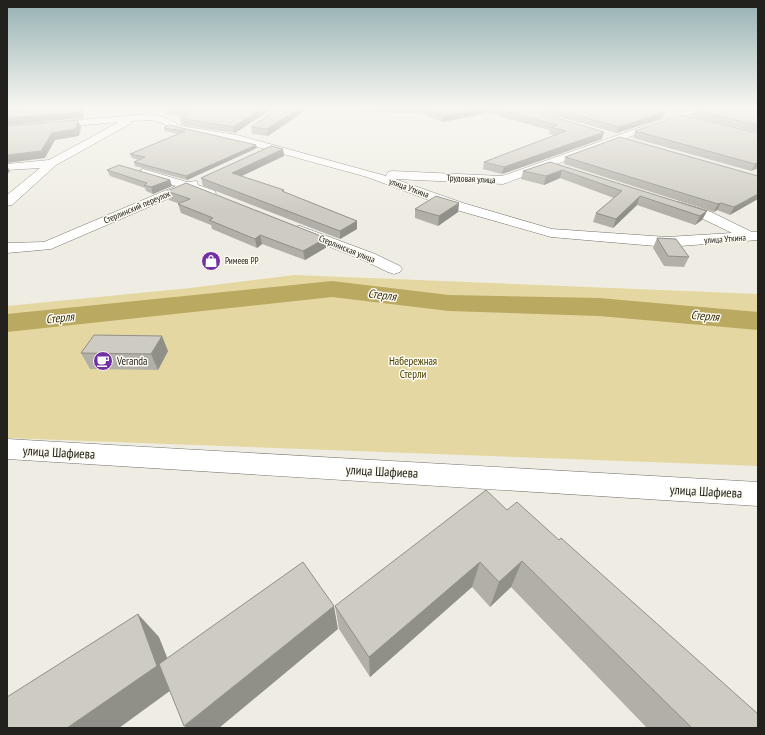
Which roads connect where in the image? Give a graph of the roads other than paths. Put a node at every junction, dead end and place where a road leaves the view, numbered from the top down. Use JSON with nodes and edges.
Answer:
{"nodes":[{"id":1,"x":90,"y":142,"type":"edge"},
{"id":2,"x":254,"y":142,"type":"edge"},
{"id":3,"x":607,"y":142,"type":"edge"},
{"id":4,"x":272,"y":147,"type":"junction"},
{"id":5,"x":251,"y":157,"type":"edge"},
{"id":6,"x":52,"y":163,"type":"junction"},
{"id":7,"x":549,"y":164,"type":"junction"},
{"id":8,"x":7,"y":167,"type":"edge"},
{"id":9,"x":127,"y":168,"type":"edge"},
{"id":10,"x":572,"y":171,"type":"edge"},
{"id":11,"x":371,"y":174,"type":"junction"},
{"id":12,"x":202,"y":180,"type":"edge"},
{"id":13,"x":188,"y":186,"type":"junction"},
{"id":14,"x":225,"y":200,"type":"edge"},
{"id":15,"x":7,"y":202,"type":"edge"},
{"id":16,"x":668,"y":202,"type":"edge"},
{"id":17,"x":290,"y":226,"type":"edge"},
{"id":18,"x":755,"y":237,"type":"edge"},
{"id":19,"x":7,"y":248,"type":"edge"},
{"id":20,"x":394,"y":269,"type":"dead end"},
{"id":21,"x":7,"y":449,"type":"edge"},
{"id":22,"x":758,"y":494,"type":"edge"}],
"edges":[{"from":1,"to":6,"type":"street"},
{"from":2,"to":4,"type":"street","name":"улица Уткина"},
{"from":3,"to":7,"type":"street","name":"Трудовая улица"},
{"from":4,"to":5,"type":"street"},
{"from":4,"to":11,"type":"street","name":"улица Уткина"},
{"from":6,"to":8,"type":"street"},
{"from":6,"to":15,"type":"street"},
{"from":7,"to":10,"type":"street"},
{"from":7,"to":11,"type":"street","name":"Трудовая улица"},
{"from":9,"to":13,"type":"street"},
{"from":11,"to":18,"type":"street","name":"улица Уткина"},
{"from":12,"to":13,"type":"street","name":"Стерлинский переулок"},
{"from":13,"to":14,"type":"street"},
{"from":13,"to":19,"type":"street","name":"Стерлинский переулок"},
{"from":16,"to":18,"type":"street"},
{"from":17,"to":20,"type":"street","name":"Стерлинская улица"},
{"from":21,"to":22,"type":"street","name":"улица Шафиева"}]}
